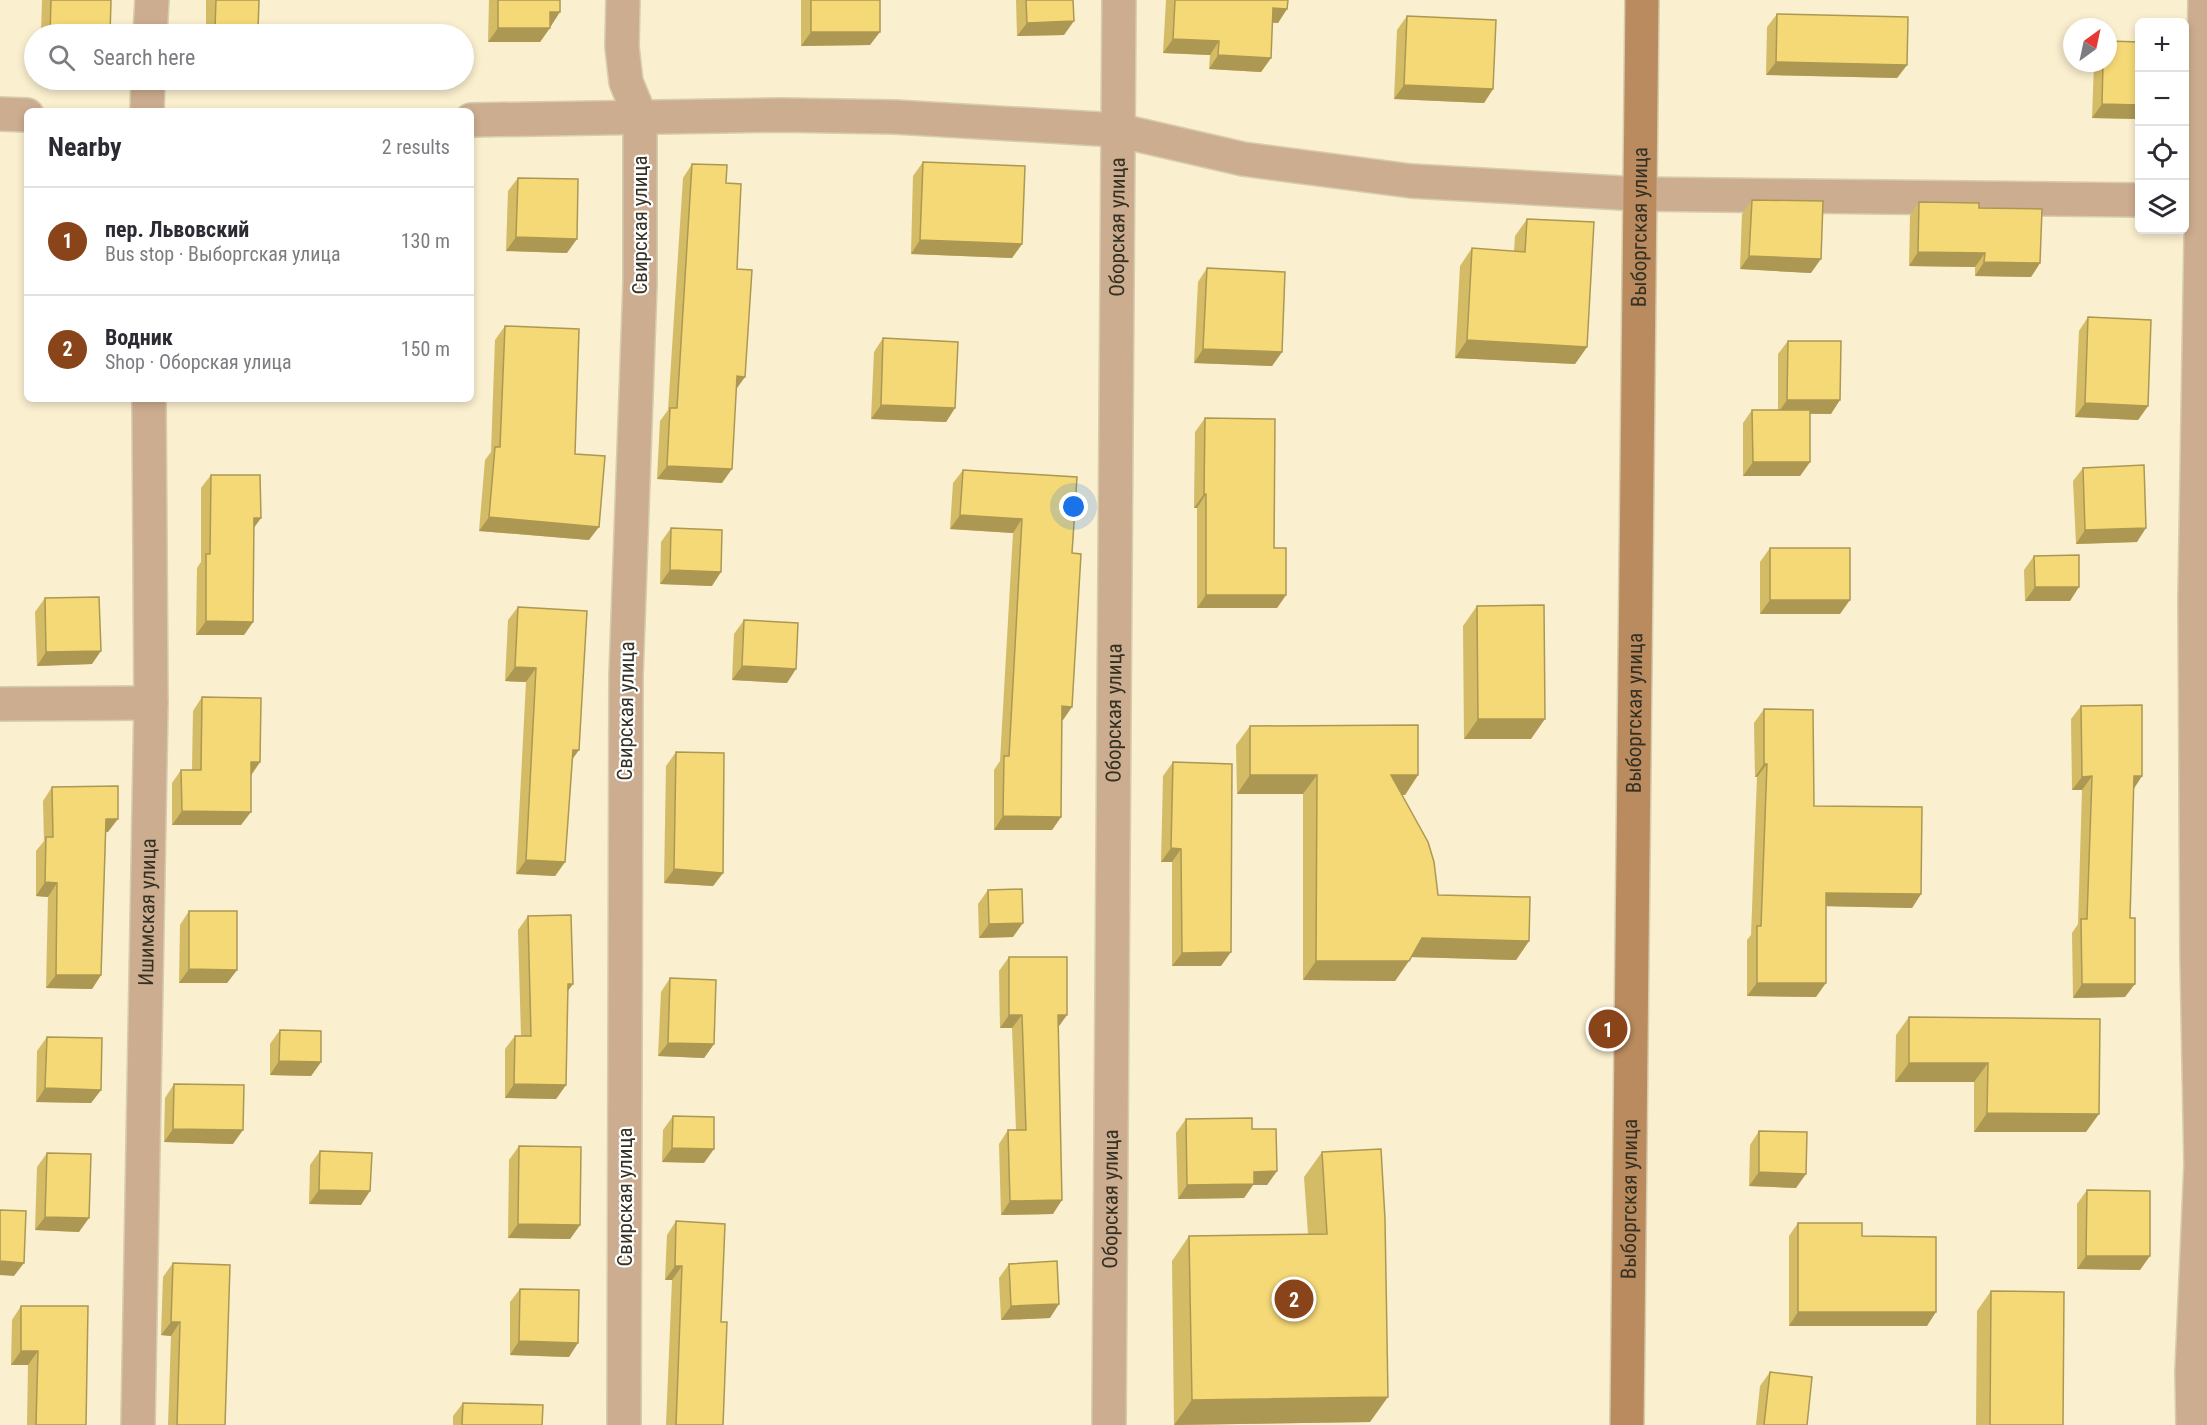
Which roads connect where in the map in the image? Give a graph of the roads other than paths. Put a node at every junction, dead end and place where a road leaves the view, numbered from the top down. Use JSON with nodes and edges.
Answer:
{"nodes":[{"id":1,"x":152,"y":0,"type":"edge"},
{"id":2,"x":623,"y":0,"type":"edge"},
{"id":3,"x":1119,"y":0,"type":"edge"},
{"id":4,"x":1642,"y":0,"type":"edge"},
{"id":5,"x":2205,"y":0,"type":"edge"},
{"id":6,"x":151,"y":24,"type":"edge"},
{"id":7,"x":148,"y":90,"type":"edge"},
{"id":8,"x":147,"y":108,"type":"edge"},
{"id":9,"x":0,"y":114,"type":"edge"},
{"id":10,"x":24,"y":115,"type":"edge"},
{"id":11,"x":640,"y":116,"type":"junction"},
{"id":12,"x":474,"y":120,"type":"edge"},
{"id":13,"x":1117,"y":130,"type":"junction"},
{"id":14,"x":1639,"y":194,"type":"junction"},
{"id":15,"x":2135,"y":200,"type":"edge"},
{"id":16,"x":2192,"y":200,"type":"edge"},
{"id":17,"x":149,"y":402,"type":"edge"},
{"id":18,"x":151,"y":703,"type":"junction"},
{"id":19,"x":0,"y":704,"type":"edge"},
{"id":20,"x":138,"y":1425,"type":"edge"},
{"id":21,"x":624,"y":1425,"type":"edge"},
{"id":22,"x":1109,"y":1425,"type":"edge"},
{"id":23,"x":1627,"y":1425,"type":"edge"},
{"id":24,"x":2193,"y":1425,"type":"edge"}],
"edges":[{"from":1,"to":6,"type":"street"},
{"from":2,"to":11,"type":"street","name":"Свирская улица"},
{"from":3,"to":13,"type":"street","name":"Оборская улица"},
{"from":4,"to":14,"type":"street","name":"Выборгская улица"},
{"from":5,"to":16,"type":"street"},
{"from":7,"to":8,"type":"street"},
{"from":9,"to":10,"type":"street"},
{"from":11,"to":12,"type":"street"},
{"from":11,"to":13,"type":"street"},
{"from":11,"to":21,"type":"street","name":"Свирская улица"},
{"from":13,"to":14,"type":"street"},
{"from":13,"to":22,"type":"street","name":"Оборская улица"},
{"from":14,"to":15,"type":"street"},
{"from":14,"to":23,"type":"street","name":"Выборгская улица"},
{"from":16,"to":24,"type":"street"},
{"from":17,"to":18,"type":"street","name":"Ишимская улица"},
{"from":18,"to":19,"type":"street"},
{"from":18,"to":20,"type":"street","name":"Ишимская улица"}]}
